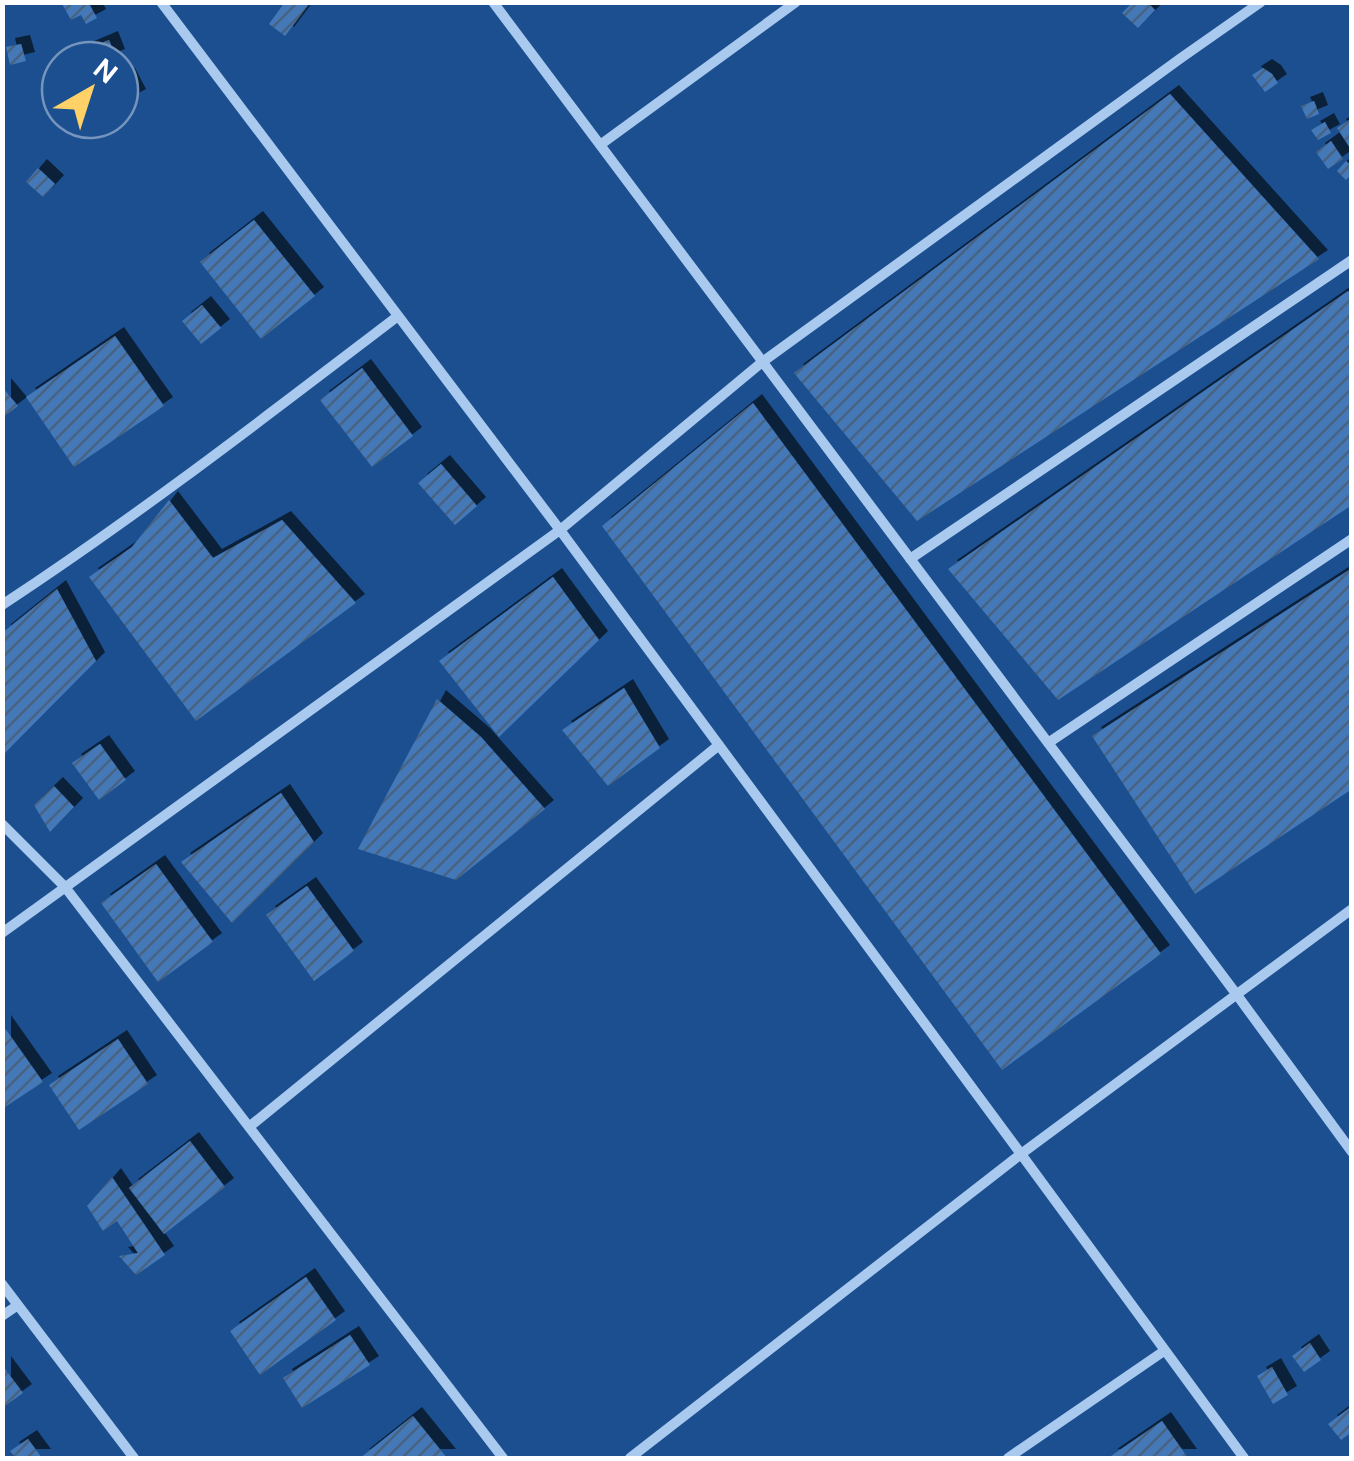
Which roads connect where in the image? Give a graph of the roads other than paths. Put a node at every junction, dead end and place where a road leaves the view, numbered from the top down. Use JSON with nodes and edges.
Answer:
{"nodes":[{"id":1,"x":160,"y":2,"type":"edge"},
{"id":2,"x":493,"y":2,"type":"edge"},
{"id":3,"x":796,"y":2,"type":"edge"},
{"id":4,"x":1262,"y":2,"type":"edge"},
{"id":5,"x":600,"y":145,"type":"junction"},
{"id":6,"x":1352,"y":260,"type":"edge"},
{"id":7,"x":398,"y":316,"type":"junction"},
{"id":8,"x":762,"y":363,"type":"junction"},
{"id":9,"x":560,"y":530,"type":"junction"},
{"id":10,"x":1352,"y":539,"type":"edge"},
{"id":11,"x":910,"y":559,"type":"junction"},
{"id":12,"x":2,"y":605,"type":"edge"},
{"id":13,"x":1048,"y":743,"type":"junction"},
{"id":14,"x":719,"y":746,"type":"junction"},
{"id":15,"x":2,"y":824,"type":"edge"},
{"id":16,"x":65,"y":887,"type":"junction"},
{"id":17,"x":1352,"y":908,"type":"edge"},
{"id":18,"x":2,"y":933,"type":"edge"},
{"id":19,"x":1237,"y":994,"type":"junction"},
{"id":20,"x":249,"y":1127,"type":"junction"},
{"id":21,"x":1352,"y":1152,"type":"edge"},
{"id":22,"x":1021,"y":1154,"type":"junction"},
{"id":23,"x":2,"y":1284,"type":"edge"},
{"id":24,"x":18,"y":1304,"type":"junction"},
{"id":25,"x":2,"y":1316,"type":"edge"},
{"id":26,"x":1164,"y":1351,"type":"junction"},
{"id":27,"x":134,"y":1458,"type":"edge"},
{"id":28,"x":503,"y":1458,"type":"edge"},
{"id":29,"x":630,"y":1458,"type":"edge"},
{"id":30,"x":1008,"y":1458,"type":"edge"},
{"id":31,"x":1244,"y":1458,"type":"edge"}],
"edges":[{"from":1,"to":7,"type":"street"},
{"from":2,"to":5,"type":"street"},
{"from":3,"to":5,"type":"street"},
{"from":4,"to":8,"type":"street"},
{"from":5,"to":8,"type":"street"},
{"from":6,"to":11,"type":"street"},
{"from":7,"to":9,"type":"street"},
{"from":7,"to":12,"type":"street"},
{"from":8,"to":9,"type":"street"},
{"from":8,"to":11,"type":"street"},
{"from":9,"to":14,"type":"street"},
{"from":9,"to":16,"type":"street"},
{"from":10,"to":13,"type":"street"},
{"from":11,"to":13,"type":"street"},
{"from":13,"to":19,"type":"street"},
{"from":14,"to":20,"type":"street"},
{"from":14,"to":22,"type":"street"},
{"from":15,"to":16,"type":"street"},
{"from":16,"to":18,"type":"street"},
{"from":16,"to":20,"type":"street"},
{"from":17,"to":19,"type":"street"},
{"from":19,"to":21,"type":"street"},
{"from":19,"to":22,"type":"street"},
{"from":20,"to":28,"type":"street"},
{"from":22,"to":26,"type":"street"},
{"from":22,"to":29,"type":"street"},
{"from":23,"to":24,"type":"street"},
{"from":24,"to":25,"type":"street"},
{"from":24,"to":27,"type":"street"},
{"from":26,"to":30,"type":"street"},
{"from":26,"to":31,"type":"street"}]}
